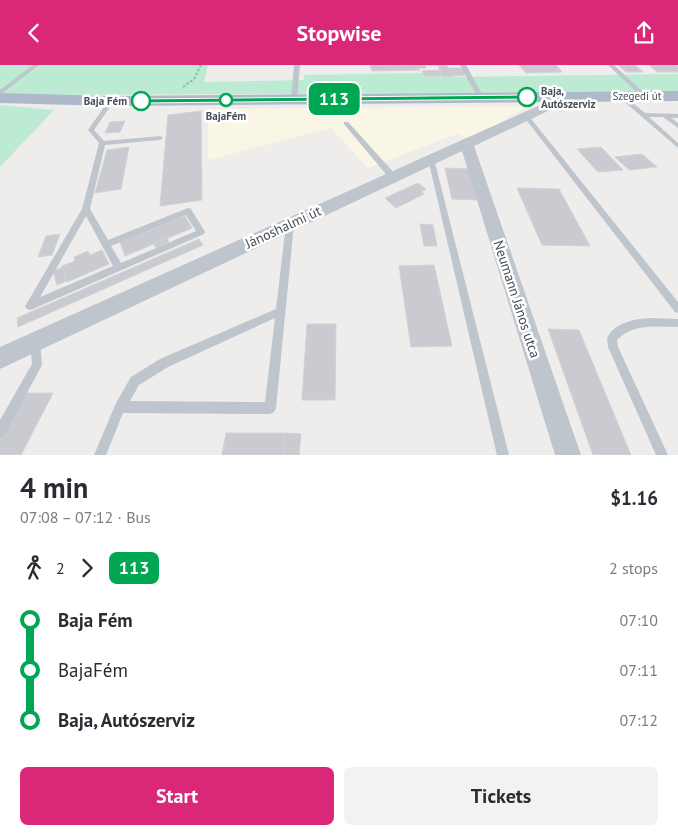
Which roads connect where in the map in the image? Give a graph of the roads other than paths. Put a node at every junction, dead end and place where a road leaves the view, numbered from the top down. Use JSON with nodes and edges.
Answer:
{"nodes":[{"id":1,"x":36,"y":65,"type":"edge"},
{"id":2,"x":297,"y":65,"type":"edge"},
{"id":3,"x":463,"y":65,"type":"edge"},
{"id":4,"x":611,"y":65,"type":"edge"},
{"id":5,"x":0,"y":93,"type":"edge"},
{"id":6,"x":621,"y":96,"type":"junction"},
{"id":7,"x":644,"y":96,"type":"junction"},
{"id":8,"x":678,"y":96,"type":"edge"},
{"id":9,"x":481,"y":97,"type":"junction"},
{"id":10,"x":567,"y":97,"type":"junction"},
{"id":11,"x":0,"y":98,"type":"edge"},
{"id":12,"x":294,"y":99,"type":"junction"},
{"id":13,"x":111,"y":101,"type":"junction"},
{"id":14,"x":643,"y":115,"type":"junction"},
{"id":15,"x":526,"y":116,"type":"junction"},
{"id":16,"x":665,"y":116,"type":"junction"},
{"id":17,"x":678,"y":116,"type":"edge"},
{"id":18,"x":346,"y":123,"type":"dead end"},
{"id":19,"x":678,"y":126,"type":"edge"},
{"id":20,"x":160,"y":138,"type":"dead end"},
{"id":21,"x":102,"y":143,"type":"junction"},
{"id":22,"x":466,"y":143,"type":"junction"},
{"id":23,"x":678,"y":146,"type":"edge"},
{"id":24,"x":431,"y":159,"type":"junction"},
{"id":25,"x":393,"y":177,"type":"junction"},
{"id":26,"x":86,"y":209,"type":"junction"},
{"id":27,"x":290,"y":224,"type":"junction"},
{"id":28,"x":106,"y":244,"type":"junction"},
{"id":29,"x":119,"y":268,"type":"junction"},
{"id":30,"x":678,"y":309,"type":"edge"},
{"id":31,"x":281,"y":311,"type":"junction"},
{"id":32,"x":678,"y":323,"type":"edge"},
{"id":33,"x":35,"y":341,"type":"junction"},
{"id":34,"x":0,"y":357,"type":"edge"},
{"id":35,"x":120,"y":407,"type":"junction"},
{"id":36,"x":0,"y":432,"type":"edge"},
{"id":37,"x":100,"y":455,"type":"edge"},
{"id":38,"x":502,"y":455,"type":"edge"},
{"id":39,"x":568,"y":455,"type":"edge"},
{"id":40,"x":662,"y":455,"type":"edge"}],
"edges":[{"from":1,"to":5,"type":"lane"},
{"from":2,"to":12,"type":"lane"},
{"from":3,"to":9,"type":"lane"},
{"from":4,"to":7,"type":"lane"},
{"from":6,"to":7,"type":"main road","name":"Szegedi út"},
{"from":6,"to":10,"type":"main road","name":"Szegedi út"},
{"from":6,"to":14,"type":"lane"},
{"from":7,"to":8,"type":"main road","name":"Szegedi út"},
{"from":9,"to":10,"type":"main road","name":"Szegedi út"},
{"from":9,"to":12,"type":"main road","name":"Szegedi út"},
{"from":10,"to":15,"type":"street","name":"Jánoshalmi út"},
{"from":11,"to":13,"type":"main road","name":"Szegedi út"},
{"from":12,"to":13,"type":"main road","name":"Szegedi út"},
{"from":13,"to":21,"type":"lane"},
{"from":14,"to":16,"type":"lane"},
{"from":14,"to":23,"type":"lane"},
{"from":15,"to":22,"type":"street","name":"Jánoshalmi út"},
{"from":15,"to":30,"type":"lane"},
{"from":16,"to":17,"type":"lane"},
{"from":16,"to":19,"type":"lane"},
{"from":18,"to":25,"type":"lane"},
{"from":20,"to":21,"type":"lane"},
{"from":21,"to":26,"type":"lane"},
{"from":22,"to":24,"type":"street","name":"Jánoshalmi út"},
{"from":22,"to":39,"type":"street","name":"Neumann János utca"},
{"from":24,"to":25,"type":"street","name":"Jánoshalmi út"},
{"from":24,"to":38,"type":"lane"},
{"from":25,"to":27,"type":"street","name":"Jánoshalmi út"},
{"from":26,"to":28,"type":"lane"},
{"from":26,"to":29,"type":"lane"},
{"from":27,"to":31,"type":"lane"},
{"from":27,"to":33,"type":"street","name":"Jánoshalmi út"},
{"from":28,"to":29,"type":"lane"},
{"from":28,"to":29,"type":"lane"},
{"from":31,"to":35,"type":"lane"},
{"from":31,"to":35,"type":"lane"},
{"from":32,"to":40,"type":"lane"},
{"from":33,"to":34,"type":"street","name":"Jánoshalmi út"},
{"from":33,"to":36,"type":"lane"},
{"from":35,"to":37,"type":"lane"}]}
